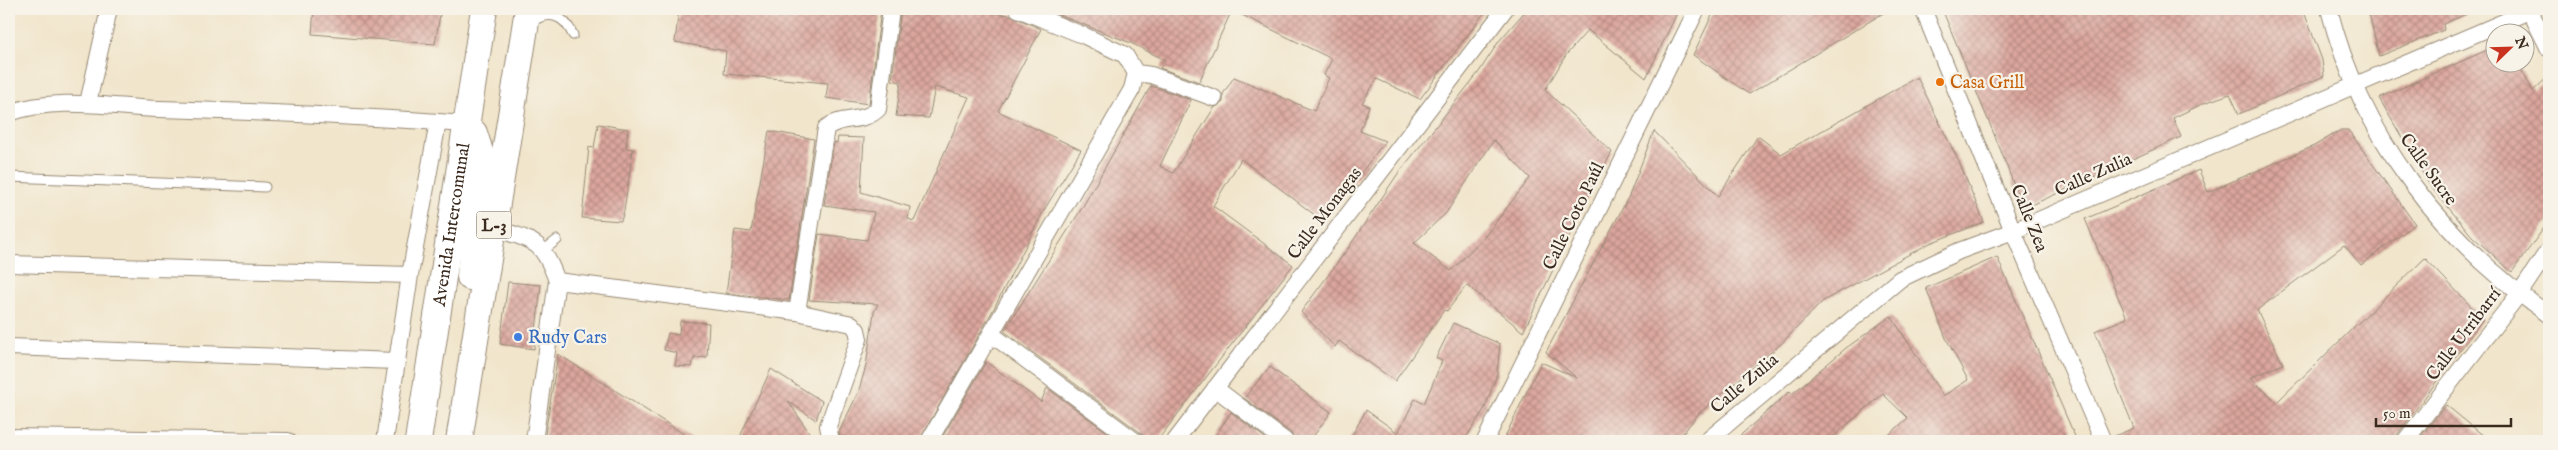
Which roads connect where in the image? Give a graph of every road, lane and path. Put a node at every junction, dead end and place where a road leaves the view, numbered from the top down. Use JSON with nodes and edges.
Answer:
{"nodes":[{"id":1,"x":109,"y":9,"type":"edge"},
{"id":2,"x":484,"y":9,"type":"edge"},
{"id":3,"x":891,"y":9,"type":"edge"},
{"id":4,"x":1018,"y":9,"type":"edge"},
{"id":5,"x":1505,"y":9,"type":"edge"},
{"id":6,"x":1697,"y":9,"type":"edge"},
{"id":7,"x":1923,"y":9,"type":"edge"},
{"id":8,"x":2329,"y":9,"type":"edge"},
{"id":9,"x":2531,"y":9,"type":"edge"},
{"id":10,"x":526,"y":18,"type":"edge"},
{"id":11,"x":573,"y":35,"type":"dead end"},
{"id":12,"x":2549,"y":49,"type":"edge"},
{"id":13,"x":1136,"y":73,"type":"junction"},
{"id":14,"x":2355,"y":86,"type":"junction"},
{"id":15,"x":1214,"y":98,"type":"dead end"},
{"id":16,"x":88,"y":103,"type":"junction"},
{"id":17,"x":9,"y":113,"type":"edge"},
{"id":18,"x":438,"y":122,"type":"junction"},
{"id":19,"x":465,"y":124,"type":"junction"},
{"id":20,"x":9,"y":177,"type":"edge"},
{"id":21,"x":265,"y":187,"type":"dead end"},
{"id":22,"x":493,"y":228,"type":"junction"},
{"id":23,"x":2013,"y":230,"type":"junction"},
{"id":24,"x":2549,"y":249,"type":"edge"},
{"id":25,"x":9,"y":264,"type":"edge"},
{"id":26,"x":410,"y":275,"type":"junction"},
{"id":27,"x":557,"y":281,"type":"junction"},
{"id":28,"x":2519,"y":294,"type":"junction"},
{"id":29,"x":797,"y":312,"type":"junction"},
{"id":30,"x":2549,"y":315,"type":"edge"},
{"id":31,"x":478,"y":322,"type":"junction"},
{"id":32,"x":991,"y":334,"type":"junction"},
{"id":33,"x":9,"y":348,"type":"edge"},
{"id":34,"x":396,"y":361,"type":"junction"},
{"id":35,"x":1215,"y":388,"type":"junction"},
{"id":36,"x":464,"y":407,"type":"junction"},
{"id":37,"x":9,"y":437,"type":"edge"},
{"id":38,"x":288,"y":441,"type":"edge"},
{"id":39,"x":385,"y":441,"type":"edge"},
{"id":40,"x":418,"y":441,"type":"edge"},
{"id":41,"x":459,"y":441,"type":"edge"},
{"id":42,"x":469,"y":441,"type":"edge"},
{"id":43,"x":534,"y":441,"type":"edge"},
{"id":44,"x":831,"y":441,"type":"edge"},
{"id":45,"x":929,"y":441,"type":"edge"},
{"id":46,"x":1135,"y":441,"type":"edge"},
{"id":47,"x":1175,"y":441,"type":"edge"},
{"id":48,"x":1285,"y":441,"type":"edge"},
{"id":49,"x":1485,"y":441,"type":"edge"},
{"id":50,"x":1707,"y":441,"type":"edge"},
{"id":51,"x":2103,"y":441,"type":"edge"},
{"id":52,"x":2405,"y":441,"type":"edge"}],
"edges":[{"from":1,"to":16,"type":"street"},
{"from":2,"to":19,"type":"main road","name":"Avenida Intercomunal","number":"L-3"},
{"from":3,"to":29,"type":"street"},
{"from":4,"to":13,"type":"street"},
{"from":5,"to":35,"type":"street","name":"Calle Monagas"},
{"from":6,"to":49,"type":"street","name":"Calle Coto Paúl"},
{"from":7,"to":23,"type":"street","name":"Calle Zea"},
{"from":8,"to":14,"type":"street","name":"Calle Sucre"},
{"from":9,"to":12,"type":"street"},
{"from":9,"to":14,"type":"street","name":"Calle Zulia"},
{"from":10,"to":11,"type":"lane"},
{"from":10,"to":22,"type":"main road","number":"L-3"},
{"from":13,"to":15,"type":"street"},
{"from":13,"to":32,"type":"street"},
{"from":14,"to":23,"type":"street","name":"Calle Zulia"},
{"from":14,"to":28,"type":"street","name":"Calle Sucre"},
{"from":16,"to":17,"type":"street"},
{"from":16,"to":18,"type":"street"},
{"from":18,"to":19,"type":"street"},
{"from":18,"to":26,"type":"street"},
{"from":19,"to":31,"type":"main road"},
{"from":19,"to":40,"type":"main road","name":"Avenida Intercomunal","number":"L-3"},
{"from":20,"to":21,"type":"lane"},
{"from":22,"to":27,"type":"street"},
{"from":22,"to":31,"type":"main road","number":"L-3"},
{"from":23,"to":50,"type":"street","name":"Calle Zulia"},
{"from":23,"to":51,"type":"street","name":"Calle Zea"},
{"from":24,"to":28,"type":"street","name":"Calle Urribarrí"},
{"from":25,"to":26,"type":"street"},
{"from":26,"to":34,"type":"street"},
{"from":27,"to":29,"type":"street"},
{"from":27,"to":43,"type":"street"},
{"from":28,"to":30,"type":"street","name":"Calle Sucre"},
{"from":28,"to":52,"type":"street","name":"Calle Urribarrí"},
{"from":29,"to":44,"type":"street"},
{"from":31,"to":36,"type":"main road","number":"L-3"},
{"from":32,"to":45,"type":"street"},
{"from":32,"to":46,"type":"street"},
{"from":33,"to":34,"type":"street"},
{"from":34,"to":39,"type":"street"},
{"from":35,"to":47,"type":"street","name":"Calle Monagas"},
{"from":35,"to":48,"type":"street"},
{"from":36,"to":41,"type":"main road","number":"L-3"},
{"from":36,"to":42,"type":"main road"},
{"from":37,"to":38,"type":"street"}]}
